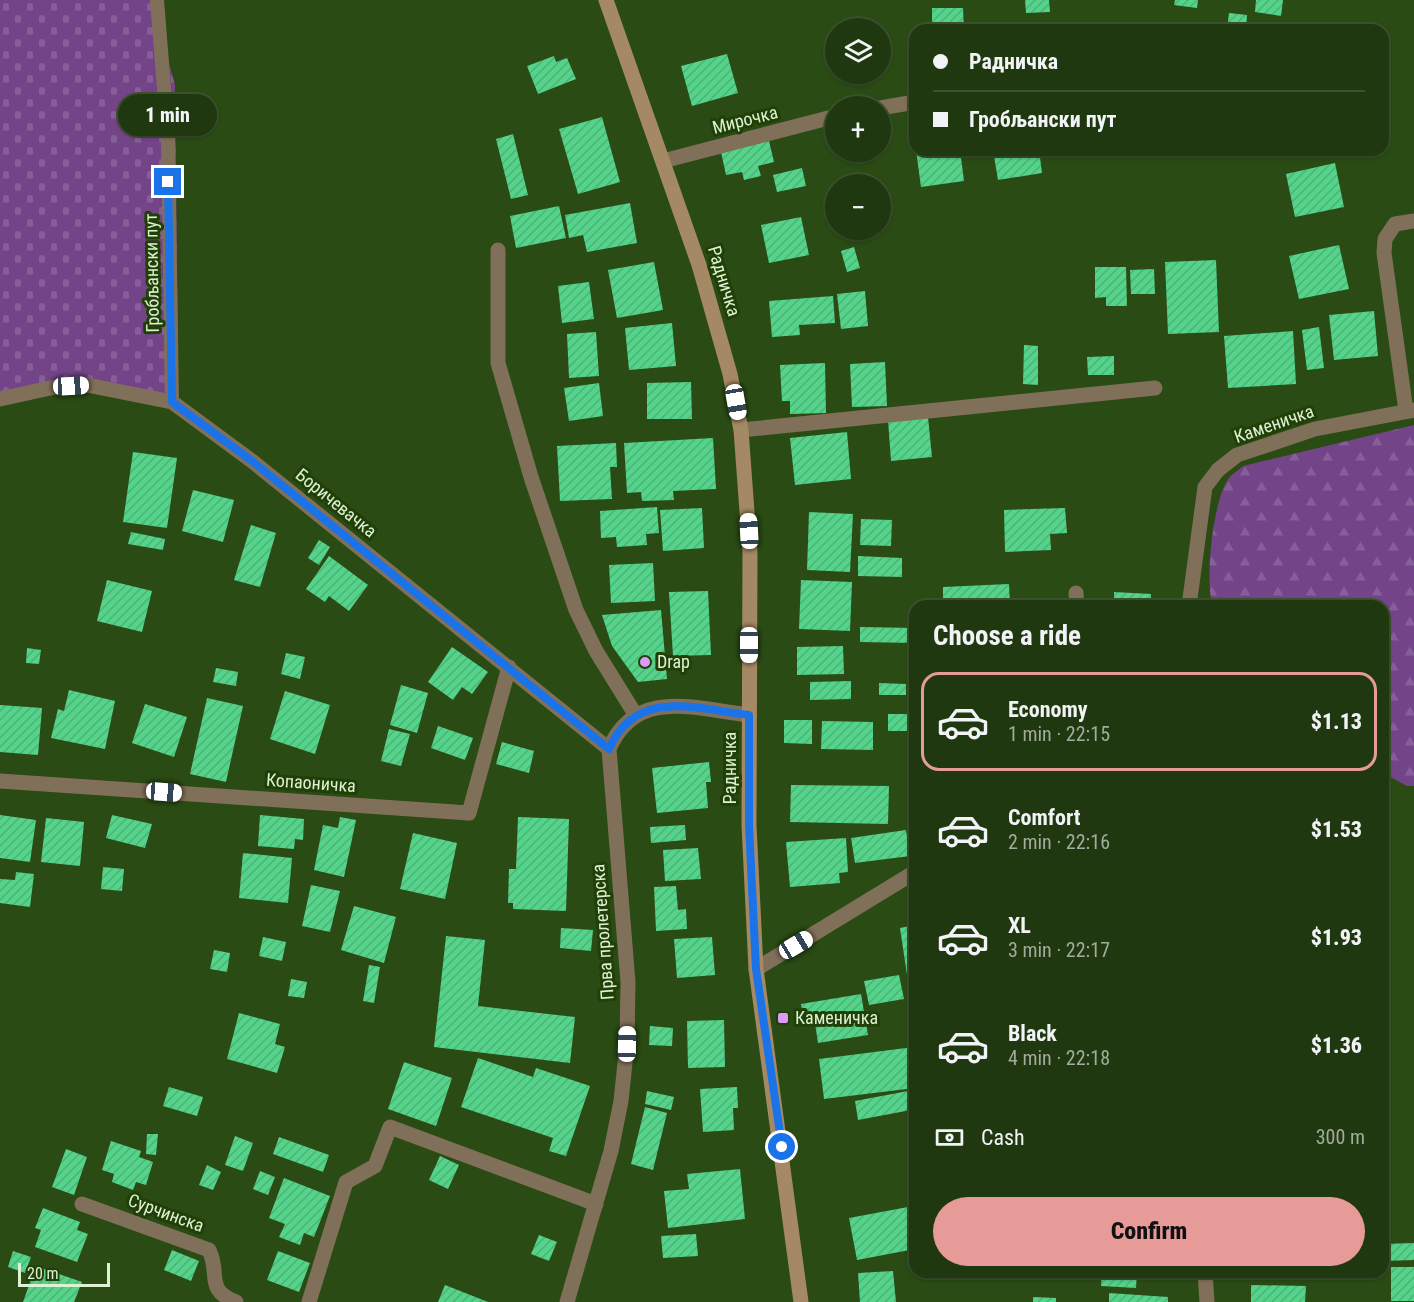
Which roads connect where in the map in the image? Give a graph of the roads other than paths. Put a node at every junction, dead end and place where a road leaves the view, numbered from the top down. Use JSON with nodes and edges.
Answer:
{"nodes":[{"id":1,"x":157,"y":0,"type":"edge"},
{"id":2,"x":606,"y":0,"type":"edge"},
{"id":3,"x":909,"y":103,"type":"edge"},
{"id":4,"x":891,"y":106,"type":"edge"},
{"id":5,"x":825,"y":119,"type":"edge"},
{"id":6,"x":663,"y":161,"type":"junction"},
{"id":7,"x":1414,"y":221,"type":"edge"},
{"id":8,"x":498,"y":250,"type":"dead end"},
{"id":9,"x":1155,"y":388,"type":"dead end"},
{"id":10,"x":0,"y":399,"type":"edge"},
{"id":11,"x":172,"y":402,"type":"junction"},
{"id":12,"x":1410,"y":410,"type":"edge"},
{"id":13,"x":741,"y":430,"type":"junction"},
{"id":14,"x":1190,"y":600,"type":"edge"},
{"id":15,"x":509,"y":667,"type":"junction"},
{"id":16,"x":635,"y":714,"type":"junction"},
{"id":17,"x":749,"y":715,"type":"junction"},
{"id":18,"x":609,"y":749,"type":"junction"},
{"id":19,"x":0,"y":781,"type":"edge"},
{"id":20,"x":909,"y":876,"type":"edge"},
{"id":21,"x":756,"y":969,"type":"junction"},
{"id":22,"x":82,"y":1204,"type":"dead end"},
{"id":23,"x":596,"y":1204,"type":"junction"},
{"id":24,"x":1205,"y":1278,"type":"edge"},
{"id":25,"x":236,"y":1302,"type":"edge"},
{"id":26,"x":309,"y":1302,"type":"edge"},
{"id":27,"x":567,"y":1302,"type":"edge"},
{"id":28,"x":801,"y":1302,"type":"edge"},
{"id":29,"x":1207,"y":1302,"type":"edge"}],
"edges":[{"from":1,"to":11,"type":"lane","name":"Гробљански пут"},
{"from":2,"to":6,"type":"street","name":"Радничка"},
{"from":3,"to":4,"type":"street"},
{"from":5,"to":6,"type":"street","name":"Мирочка"},
{"from":6,"to":13,"type":"street","name":"Радничка"},
{"from":7,"to":12,"type":"street"},
{"from":8,"to":16,"type":"street"},
{"from":9,"to":13,"type":"street"},
{"from":10,"to":11,"type":"street","name":"Боричевачка"},
{"from":11,"to":15,"type":"street","name":"Боричевачка"},
{"from":12,"to":14,"type":"street","name":"Каменичка"},
{"from":13,"to":17,"type":"street","name":"Радничка"},
{"from":15,"to":18,"type":"street","name":"Боричевачка"},
{"from":15,"to":19,"type":"street","name":"Копаоничка"},
{"from":16,"to":17,"type":"street"},
{"from":16,"to":18,"type":"street"},
{"from":17,"to":21,"type":"street","name":"Радничка"},
{"from":18,"to":23,"type":"street","name":"Прва пролетерска"},
{"from":20,"to":21,"type":"street"},
{"from":21,"to":28,"type":"street","name":"Радничка"},
{"from":22,"to":25,"type":"street","name":"Сурчинска"},
{"from":23,"to":26,"type":"street"},
{"from":23,"to":27,"type":"street","name":"Прва пролетерска"},
{"from":24,"to":29,"type":"street"}]}
